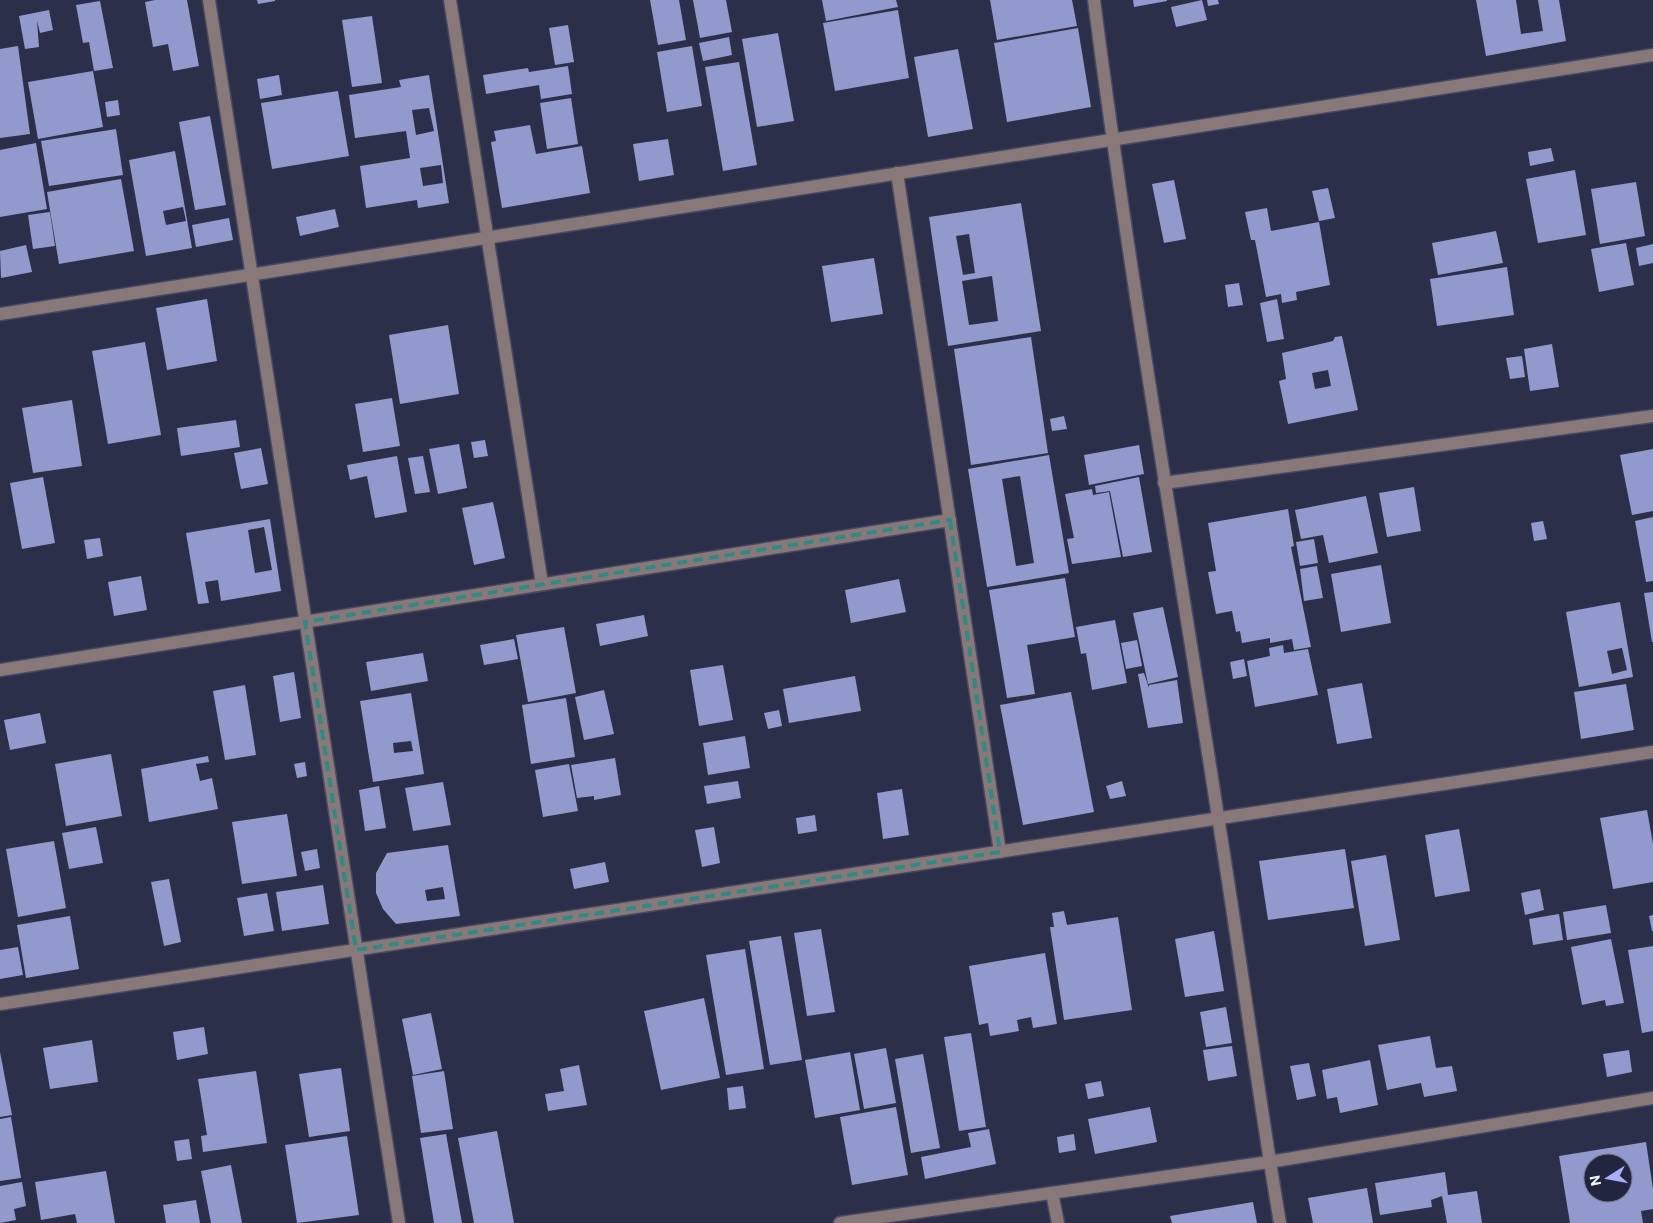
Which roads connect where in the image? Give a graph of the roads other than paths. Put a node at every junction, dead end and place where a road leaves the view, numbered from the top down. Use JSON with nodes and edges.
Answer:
{"nodes":[{"id":1,"x":209,"y":0,"type":"edge"},
{"id":2,"x":450,"y":0,"type":"edge"},
{"id":3,"x":1094,"y":0,"type":"edge"},
{"id":4,"x":1653,"y":56,"type":"edge"},
{"id":5,"x":1112,"y":140,"type":"junction"},
{"id":6,"x":897,"y":174,"type":"junction"},
{"id":7,"x":488,"y":238,"type":"junction"},
{"id":8,"x":251,"y":275,"type":"junction"},
{"id":9,"x":0,"y":314,"type":"edge"},
{"id":10,"x":1653,"y":416,"type":"edge"},
{"id":11,"x":1164,"y":483,"type":"junction"},
{"id":12,"x":950,"y":520,"type":"junction"},
{"id":13,"x":542,"y":584,"type":"junction"},
{"id":14,"x":306,"y":622,"type":"junction"},
{"id":15,"x":0,"y":670,"type":"edge"},
{"id":16,"x":1653,"y":752,"type":"edge"},
{"id":17,"x":1218,"y":818,"type":"junction"},
{"id":18,"x":1000,"y":852,"type":"junction"},
{"id":19,"x":356,"y":950,"type":"junction"},
{"id":20,"x":0,"y":1004,"type":"edge"},
{"id":21,"x":1653,"y":1098,"type":"edge"},
{"id":22,"x":1269,"y":1162,"type":"junction"},
{"id":23,"x":1052,"y":1193,"type":"junction"},
{"id":24,"x":399,"y":1223,"type":"edge"},
{"id":25,"x":840,"y":1223,"type":"edge"},
{"id":26,"x":1058,"y":1223,"type":"edge"},
{"id":27,"x":1280,"y":1223,"type":"edge"}],
"edges":[{"from":1,"to":8,"type":"street"},
{"from":2,"to":7,"type":"street"},
{"from":3,"to":5,"type":"street"},
{"from":4,"to":5,"type":"street"},
{"from":5,"to":6,"type":"street"},
{"from":5,"to":11,"type":"street"},
{"from":6,"to":7,"type":"street"},
{"from":6,"to":12,"type":"street"},
{"from":7,"to":8,"type":"street"},
{"from":7,"to":13,"type":"street"},
{"from":8,"to":9,"type":"street"},
{"from":8,"to":14,"type":"street"},
{"from":10,"to":11,"type":"street"},
{"from":11,"to":17,"type":"street"},
{"from":12,"to":13,"type":"street"},
{"from":12,"to":18,"type":"street"},
{"from":13,"to":14,"type":"street"},
{"from":14,"to":15,"type":"street"},
{"from":14,"to":19,"type":"street"},
{"from":16,"to":17,"type":"street"},
{"from":17,"to":18,"type":"street"},
{"from":17,"to":22,"type":"street"},
{"from":18,"to":19,"type":"street"},
{"from":19,"to":20,"type":"street"},
{"from":19,"to":24,"type":"street"},
{"from":21,"to":22,"type":"street"},
{"from":22,"to":23,"type":"street"},
{"from":22,"to":27,"type":"street"},
{"from":23,"to":25,"type":"street"},
{"from":23,"to":26,"type":"street"}]}
